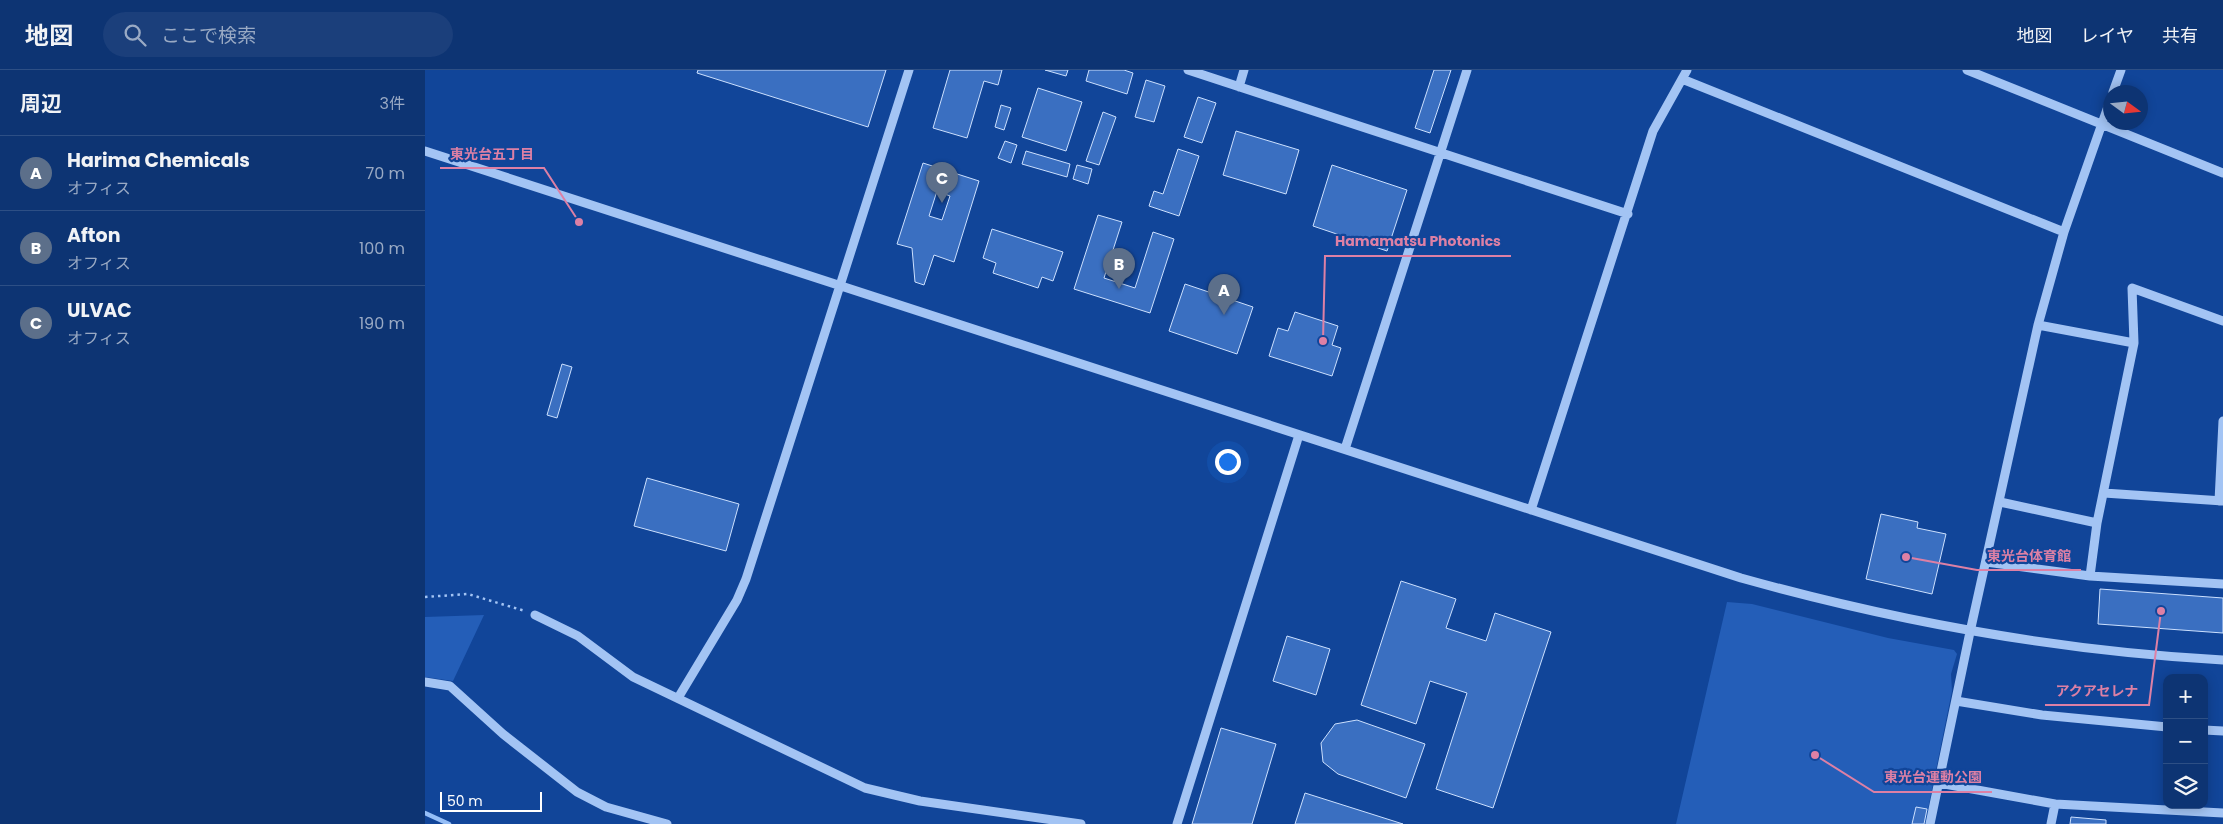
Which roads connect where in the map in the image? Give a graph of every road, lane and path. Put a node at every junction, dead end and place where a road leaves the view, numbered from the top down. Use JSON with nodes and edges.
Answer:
{"nodes":[{"id":1,"x":909,"y":70,"type":"edge"},
{"id":2,"x":1187,"y":70,"type":"edge"},
{"id":3,"x":1244,"y":70,"type":"edge"},
{"id":4,"x":1467,"y":70,"type":"edge"},
{"id":5,"x":1687,"y":70,"type":"edge"},
{"id":6,"x":1967,"y":70,"type":"edge"},
{"id":7,"x":2121,"y":70,"type":"edge"},
{"id":8,"x":1683,"y":79,"type":"junction"},
{"id":9,"x":2116,"y":85,"type":"edge"},
{"id":10,"x":1239,"y":87,"type":"junction"},
{"id":11,"x":2103,"y":119,"type":"edge"},
{"id":12,"x":2101,"y":124,"type":"junction"},
{"id":13,"x":425,"y":151,"type":"edge"},
{"id":14,"x":1441,"y":152,"type":"junction"},
{"id":15,"x":2223,"y":173,"type":"edge"},
{"id":16,"x":1628,"y":214,"type":"junction"},
{"id":17,"x":2064,"y":232,"type":"junction"},
{"id":18,"x":840,"y":286,"type":"junction"},
{"id":19,"x":2223,"y":321,"type":"edge"},
{"id":20,"x":2038,"y":325,"type":"junction"},
{"id":21,"x":2134,"y":344,"type":"junction"},
{"id":22,"x":2223,"y":421,"type":"edge"},
{"id":23,"x":1299,"y":435,"type":"junction"},
{"id":24,"x":1345,"y":449,"type":"junction"},
{"id":25,"x":2104,"y":493,"type":"junction"},
{"id":26,"x":2221,"y":501,"type":"edge"},
{"id":27,"x":2000,"y":502,"type":"junction"},
{"id":28,"x":1531,"y":510,"type":"junction"},
{"id":29,"x":2097,"y":523,"type":"junction"},
{"id":30,"x":1986,"y":562,"type":"junction"},
{"id":31,"x":2090,"y":576,"type":"junction"},
{"id":32,"x":2223,"y":584,"type":"edge"},
{"id":33,"x":425,"y":597,"type":"edge"},
{"id":34,"x":535,"y":615,"type":"joint"},
{"id":35,"x":1970,"y":632,"type":"junction"},
{"id":36,"x":2223,"y":660,"type":"edge"},
{"id":37,"x":425,"y":682,"type":"edge"},
{"id":38,"x":678,"y":698,"type":"junction"},
{"id":39,"x":1955,"y":701,"type":"junction"},
{"id":40,"x":2163,"y":727,"type":"edge"},
{"id":41,"x":2208,"y":730,"type":"edge"},
{"id":42,"x":2223,"y":731,"type":"edge"},
{"id":43,"x":1939,"y":783,"type":"junction"},
{"id":44,"x":2055,"y":804,"type":"junction"},
{"id":45,"x":2223,"y":813,"type":"edge"},
{"id":46,"x":667,"y":824,"type":"edge"},
{"id":47,"x":1081,"y":824,"type":"edge"},
{"id":48,"x":1177,"y":824,"type":"edge"},
{"id":49,"x":1930,"y":824,"type":"edge"},
{"id":50,"x":2051,"y":824,"type":"edge"}],
"edges":[{"from":1,"to":18,"type":"street"},
{"from":2,"to":10,"type":"street"},
{"from":3,"to":10,"type":"street"},
{"from":4,"to":14,"type":"street"},
{"from":5,"to":8,"type":"street"},
{"from":6,"to":12,"type":"street"},
{"from":7,"to":9,"type":"street"},
{"from":8,"to":16,"type":"street"},
{"from":8,"to":17,"type":"street"},
{"from":10,"to":14,"type":"street"},
{"from":11,"to":12,"type":"street"},
{"from":12,"to":15,"type":"street"},
{"from":12,"to":17,"type":"street"},
{"from":13,"to":18,"type":"street"},
{"from":14,"to":16,"type":"street"},
{"from":14,"to":24,"type":"street"},
{"from":16,"to":28,"type":"street"},
{"from":17,"to":20,"type":"street"},
{"from":18,"to":23,"type":"street"},
{"from":18,"to":38,"type":"street"},
{"from":19,"to":21,"type":"street"},
{"from":20,"to":21,"type":"street"},
{"from":20,"to":27,"type":"street"},
{"from":21,"to":25,"type":"street"},
{"from":22,"to":26,"type":"street"},
{"from":23,"to":24,"type":"street"},
{"from":23,"to":48,"type":"street"},
{"from":24,"to":28,"type":"street"},
{"from":25,"to":26,"type":"street"},
{"from":25,"to":29,"type":"street"},
{"from":27,"to":29,"type":"street"},
{"from":27,"to":30,"type":"street"},
{"from":28,"to":35,"type":"street"},
{"from":29,"to":31,"type":"street"},
{"from":30,"to":31,"type":"street"},
{"from":30,"to":35,"type":"street"},
{"from":31,"to":32,"type":"street"},
{"from":33,"to":34,"type":"path"},
{"from":34,"to":38,"type":"street"},
{"from":35,"to":36,"type":"street"},
{"from":35,"to":39,"type":"street"},
{"from":37,"to":46,"type":"street"},
{"from":38,"to":47,"type":"street"},
{"from":39,"to":40,"type":"street"},
{"from":39,"to":43,"type":"street"},
{"from":41,"to":42,"type":"street"},
{"from":43,"to":44,"type":"street"},
{"from":43,"to":49,"type":"street"},
{"from":44,"to":45,"type":"street"},
{"from":44,"to":50,"type":"street"}]}
